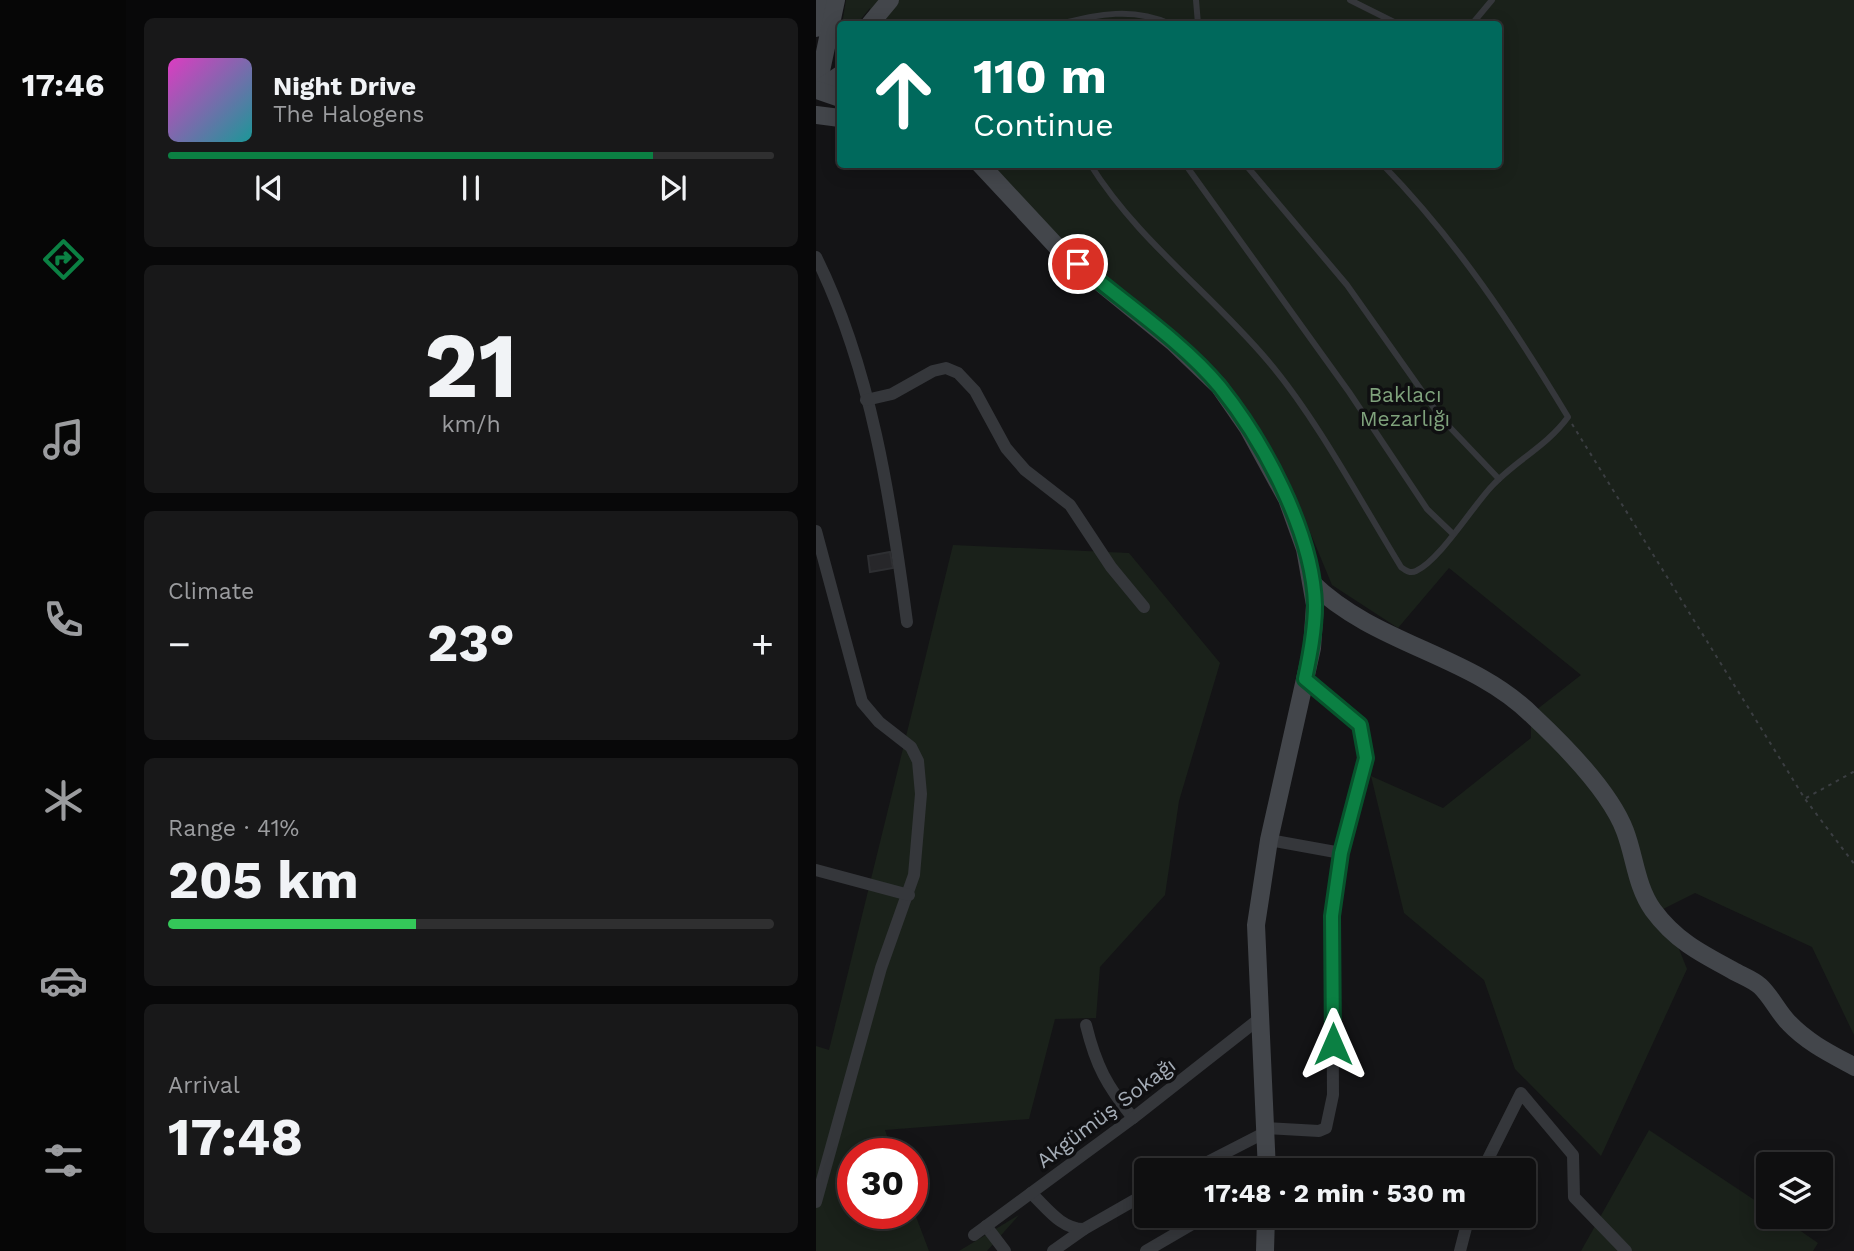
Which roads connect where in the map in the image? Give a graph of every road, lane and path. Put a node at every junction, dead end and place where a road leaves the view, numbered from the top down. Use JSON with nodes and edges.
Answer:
{"nodes":[{"id":1,"x":822,"y":0,"type":"edge"},
{"id":2,"x":836,"y":0,"type":"edge"},
{"id":3,"x":890,"y":0,"type":"edge"},
{"id":4,"x":1196,"y":0,"type":"edge"},
{"id":5,"x":1350,"y":0,"type":"edge"},
{"id":6,"x":1492,"y":0,"type":"edge"},
{"id":7,"x":872,"y":21,"type":"edge"},
{"id":8,"x":1077,"y":21,"type":"edge"},
{"id":9,"x":1160,"y":21,"type":"edge"},
{"id":10,"x":1198,"y":21,"type":"edge"},
{"id":11,"x":1392,"y":21,"type":"edge"},
{"id":12,"x":1474,"y":21,"type":"edge"},
{"id":13,"x":816,"y":28,"type":"edge"},
{"id":14,"x":837,"y":77,"type":"edge"},
{"id":15,"x":816,"y":89,"type":"edge"},
{"id":16,"x":837,"y":97,"type":"edge"},
{"id":17,"x":816,"y":110,"type":"edge"},
{"id":18,"x":816,"y":115,"type":"edge"},
{"id":19,"x":837,"y":118,"type":"edge"},
{"id":20,"x":984,"y":168,"type":"edge"},
{"id":21,"x":1093,"y":168,"type":"edge"},
{"id":22,"x":1188,"y":168,"type":"edge"},
{"id":23,"x":1248,"y":168,"type":"edge"},
{"id":24,"x":1386,"y":168,"type":"edge"},
{"id":25,"x":816,"y":257,"type":"edge"},
{"id":26,"x":866,"y":400,"type":"junction"},
{"id":27,"x":1568,"y":418,"type":"junction"},
{"id":28,"x":1500,"y":478,"type":"junction"},
{"id":29,"x":816,"y":531,"type":"edge"},
{"id":30,"x":1453,"y":534,"type":"junction"},
{"id":31,"x":1312,"y":583,"type":"junction"},
{"id":32,"x":1144,"y":607,"type":"dead end"},
{"id":33,"x":907,"y":622,"type":"dead end"},
{"id":34,"x":1305,"y":679,"type":"junction"},
{"id":35,"x":1854,"y":771,"type":"edge"},
{"id":36,"x":1805,"y":799,"type":"junction"},
{"id":37,"x":1269,"y":840,"type":"junction"},
{"id":38,"x":1341,"y":853,"type":"junction"},
{"id":39,"x":1854,"y":865,"type":"edge"},
{"id":40,"x":816,"y":870,"type":"edge"},
{"id":41,"x":909,"y":895,"type":"junction"},
{"id":42,"x":1259,"y":1019,"type":"junction"},
{"id":43,"x":1086,"y":1025,"type":"dead end"},
{"id":44,"x":1854,"y":1067,"type":"edge"},
{"id":45,"x":1133,"y":1118,"type":"junction"},
{"id":46,"x":1266,"y":1130,"type":"junction"},
{"id":47,"x":1214,"y":1158,"type":"edge"},
{"id":48,"x":1267,"y":1158,"type":"edge"},
{"id":49,"x":1488,"y":1158,"type":"edge"},
{"id":50,"x":1031,"y":1193,"type":"junction"},
{"id":51,"x":1134,"y":1201,"type":"edge"},
{"id":52,"x":816,"y":1202,"type":"edge"},
{"id":53,"x":986,"y":1226,"type":"junction"},
{"id":54,"x":1185,"y":1228,"type":"edge"},
{"id":55,"x":1266,"y":1228,"type":"edge"},
{"id":56,"x":1466,"y":1228,"type":"edge"},
{"id":57,"x":1084,"y":1229,"type":"junction"},
{"id":58,"x":974,"y":1235,"type":"dead end"},
{"id":59,"x":1005,"y":1251,"type":"edge"},
{"id":60,"x":1053,"y":1251,"type":"edge"},
{"id":61,"x":1146,"y":1251,"type":"edge"},
{"id":62,"x":1265,"y":1251,"type":"edge"},
{"id":63,"x":1459,"y":1251,"type":"edge"},
{"id":64,"x":1626,"y":1251,"type":"edge"}],
"edges":[{"from":1,"to":13,"type":"street"},
{"from":2,"to":15,"type":"street"},
{"from":3,"to":7,"type":"street"},
{"from":4,"to":10,"type":"lane"},
{"from":5,"to":11,"type":"lane"},
{"from":6,"to":12,"type":"lane"},
{"from":8,"to":9,"type":"lane"},
{"from":14,"to":15,"type":"street"},
{"from":15,"to":16,"type":"street"},
{"from":15,"to":17,"type":"street"},
{"from":18,"to":19,"type":"street"},
{"from":20,"to":31,"type":"street"},
{"from":21,"to":30,"type":"lane"},
{"from":22,"to":30,"type":"lane"},
{"from":23,"to":28,"type":"lane"},
{"from":24,"to":27,"type":"lane"},
{"from":25,"to":26,"type":"street"},
{"from":26,"to":32,"type":"street"},
{"from":26,"to":33,"type":"street"},
{"from":27,"to":28,"type":"lane"},
{"from":27,"to":36,"type":"path"},
{"from":28,"to":30,"type":"lane"},
{"from":29,"to":41,"type":"street"},
{"from":31,"to":34,"type":"street"},
{"from":31,"to":44,"type":"street"},
{"from":34,"to":37,"type":"street"},
{"from":34,"to":38,"type":"street"},
{"from":35,"to":36,"type":"path"},
{"from":36,"to":39,"type":"path"},
{"from":37,"to":38,"type":"street"},
{"from":37,"to":42,"type":"street"},
{"from":38,"to":46,"type":"street"},
{"from":40,"to":41,"type":"street"},
{"from":41,"to":52,"type":"street"},
{"from":42,"to":45,"type":"street","name":"Akgümüş Sokağı"},
{"from":42,"to":46,"type":"street"},
{"from":43,"to":45,"type":"street"},
{"from":45,"to":50,"type":"street","name":"Akgümüş Sokağı"},
{"from":46,"to":47,"type":"street"},
{"from":46,"to":48,"type":"street"},
{"from":49,"to":64,"type":"street"},
{"from":50,"to":53,"type":"street","name":"Akgümüş Sokağı"},
{"from":50,"to":57,"type":"street"},
{"from":51,"to":57,"type":"street"},
{"from":53,"to":58,"type":"street","name":"Akgümüş Sokağı"},
{"from":53,"to":59,"type":"street"},
{"from":54,"to":61,"type":"street"},
{"from":55,"to":62,"type":"street"},
{"from":56,"to":63,"type":"street"},
{"from":57,"to":60,"type":"street"}]}
